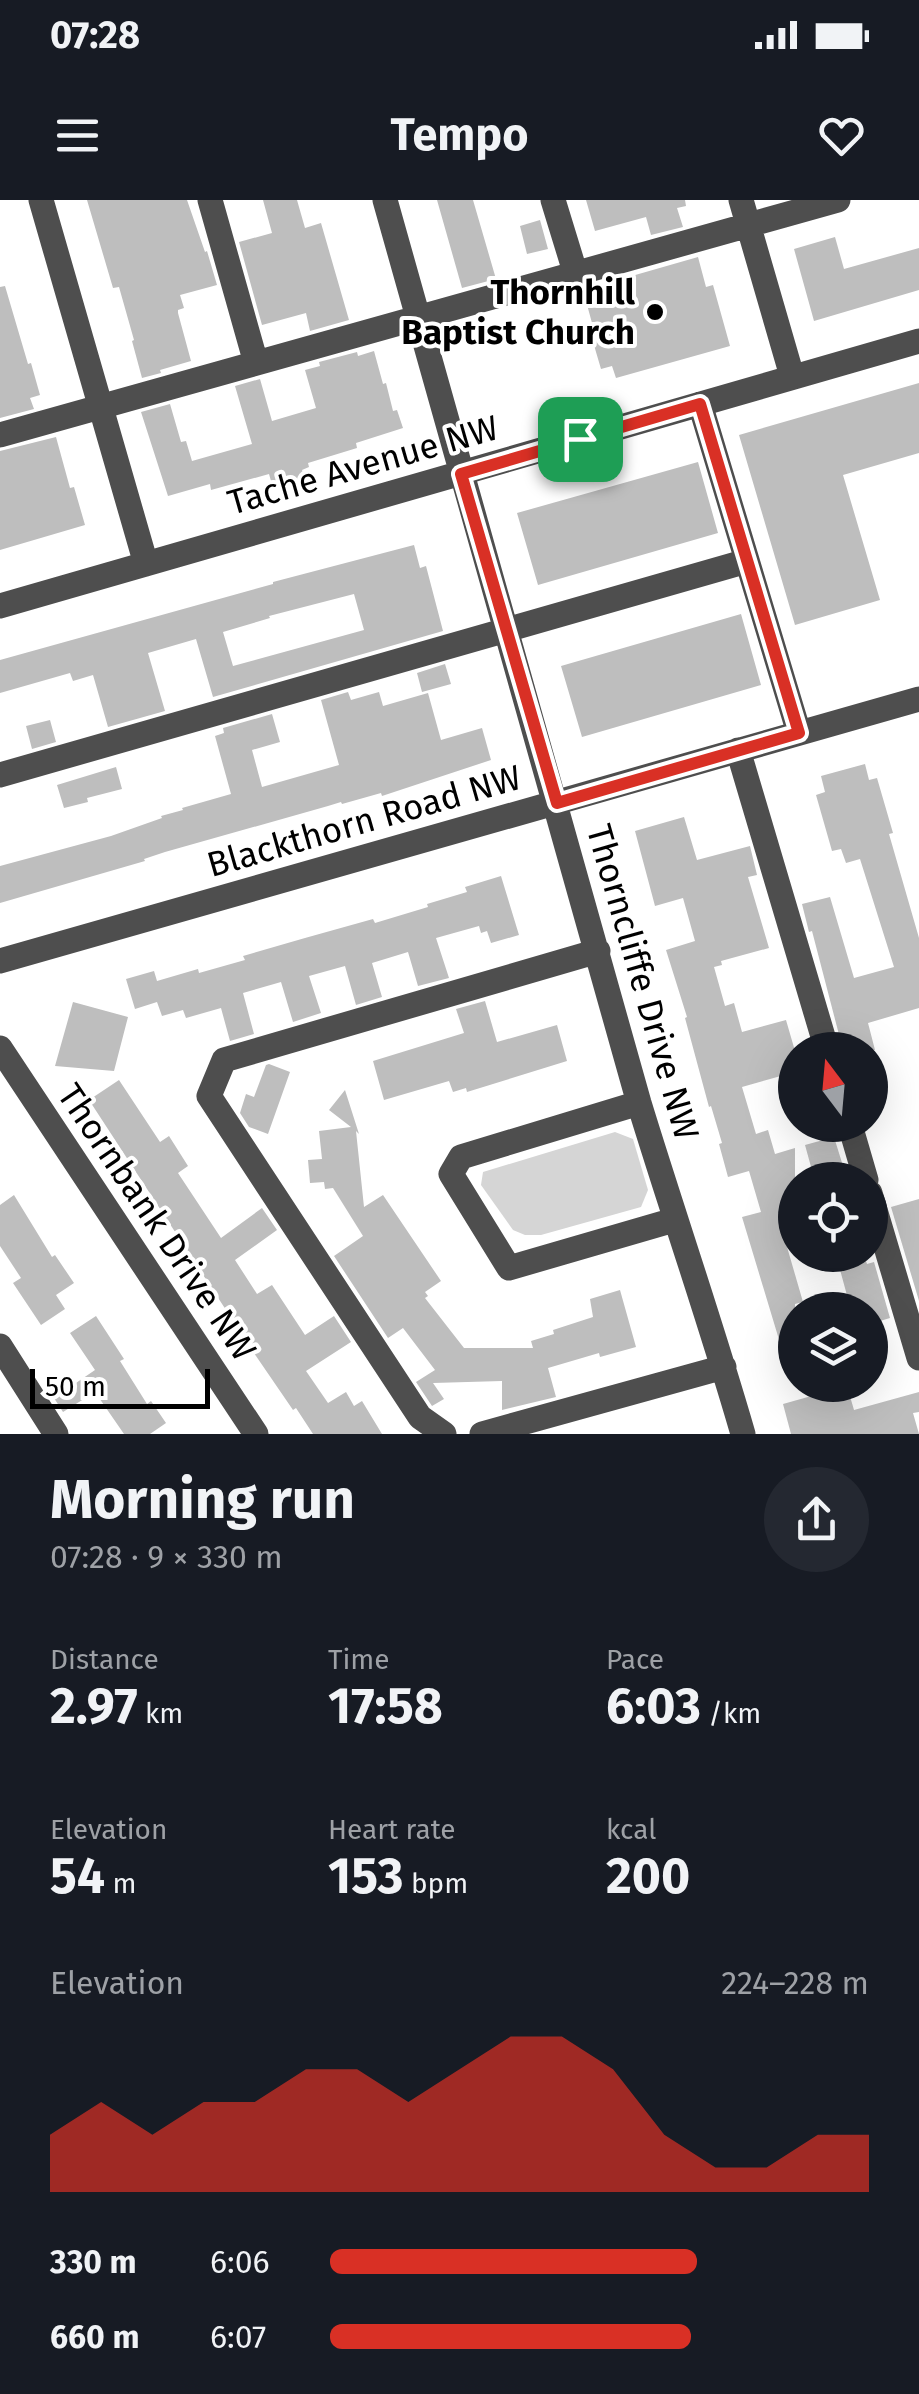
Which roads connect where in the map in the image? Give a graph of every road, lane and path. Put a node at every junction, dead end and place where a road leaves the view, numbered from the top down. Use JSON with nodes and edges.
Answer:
{"nodes":[{"id":1,"x":41,"y":200,"type":"edge"},
{"id":2,"x":210,"y":200,"type":"edge"},
{"id":3,"x":386,"y":200,"type":"edge"},
{"id":4,"x":553,"y":200,"type":"edge"},
{"id":5,"x":838,"y":200,"type":"edge"},
{"id":6,"x":745,"y":212,"type":"edge"},
{"id":7,"x":576,"y":275,"type":"junction"},
{"id":8,"x":418,"y":318,"type":"junction"},
{"id":9,"x":919,"y":341,"type":"edge"},
{"id":10,"x":256,"y":364,"type":"junction"},
{"id":11,"x":792,"y":376,"type":"junction"},
{"id":12,"x":700,"y":404,"type":"junction"},
{"id":13,"x":99,"y":408,"type":"junction"},
{"id":14,"x":0,"y":435,"type":"edge"},
{"id":15,"x":461,"y":474,"type":"junction"},
{"id":16,"x":746,"y":561,"type":"junction"},
{"id":17,"x":146,"y":564,"type":"junction"},
{"id":18,"x":0,"y":606,"type":"edge"},
{"id":19,"x":508,"y":630,"type":"junction"},
{"id":20,"x":919,"y":698,"type":"edge"},
{"id":21,"x":799,"y":733,"type":"junction"},
{"id":22,"x":738,"y":750,"type":"junction"},
{"id":23,"x":0,"y":776,"type":"edge"},
{"id":24,"x":557,"y":803,"type":"junction"},
{"id":25,"x":598,"y":951,"type":"junction"},
{"id":26,"x":0,"y":961,"type":"edge"},
{"id":27,"x":822,"y":1032,"type":"edge"},
{"id":28,"x":0,"y":1048,"type":"edge"},
{"id":29,"x":639,"y":1103,"type":"junction"},
{"id":30,"x":674,"y":1220,"type":"junction"},
{"id":31,"x":888,"y":1254,"type":"edge"},
{"id":32,"x":0,"y":1346,"type":"edge"},
{"id":33,"x":919,"y":1358,"type":"edge"},
{"id":34,"x":724,"y":1368,"type":"junction"},
{"id":35,"x":56,"y":1434,"type":"edge"},
{"id":36,"x":256,"y":1434,"type":"edge"},
{"id":37,"x":444,"y":1434,"type":"edge"},
{"id":38,"x":482,"y":1434,"type":"edge"},
{"id":39,"x":742,"y":1434,"type":"edge"}],
"edges":[{"from":1,"to":13,"type":"street"},
{"from":2,"to":10,"type":"street"},
{"from":3,"to":8,"type":"street","name":"Thorncliffe Drive NW"},
{"from":4,"to":7,"type":"street"},
{"from":5,"to":6,"type":"street"},
{"from":6,"to":7,"type":"street"},
{"from":6,"to":11,"type":"street"},
{"from":7,"to":8,"type":"street"},
{"from":8,"to":10,"type":"street"},
{"from":8,"to":15,"type":"street","name":"Thorncliffe Drive NW"},
{"from":9,"to":11,"type":"street","name":"Tache Avenue NW"},
{"from":10,"to":13,"type":"street"},
{"from":11,"to":12,"type":"street","name":"Tache Avenue NW"},
{"from":12,"to":15,"type":"street","name":"Tache Avenue NW"},
{"from":12,"to":16,"type":"street"},
{"from":13,"to":14,"type":"street"},
{"from":13,"to":17,"type":"street"},
{"from":15,"to":17,"type":"street","name":"Tache Avenue NW"},
{"from":15,"to":19,"type":"street","name":"Thorncliffe Drive NW"},
{"from":16,"to":19,"type":"street"},
{"from":16,"to":21,"type":"street"},
{"from":17,"to":18,"type":"street","name":"Tache Avenue NW"},
{"from":19,"to":23,"type":"street"},
{"from":19,"to":24,"type":"street","name":"Thorncliffe Drive NW"},
{"from":20,"to":21,"type":"street","name":"Blackthorn Road NW"},
{"from":21,"to":22,"type":"street","name":"Blackthorn Road NW"},
{"from":22,"to":24,"type":"street","name":"Blackthorn Road NW"},
{"from":22,"to":27,"type":"street"},
{"from":24,"to":25,"type":"street","name":"Thorncliffe Drive NW"},
{"from":24,"to":26,"type":"street","name":"Blackthorn Road NW"},
{"from":25,"to":29,"type":"street","name":"Thorncliffe Drive NW"},
{"from":25,"to":37,"type":"street"},
{"from":28,"to":36,"type":"street","name":"Thornbank Drive NW"},
{"from":29,"to":30,"type":"street","name":"Thorncliffe Drive NW"},
{"from":29,"to":30,"type":"street"},
{"from":30,"to":34,"type":"street","name":"Thorncliffe Drive NW"},
{"from":31,"to":33,"type":"street"},
{"from":32,"to":35,"type":"street"},
{"from":34,"to":38,"type":"street"},
{"from":34,"to":39,"type":"street","name":"Thorncliffe Drive NW"}]}
